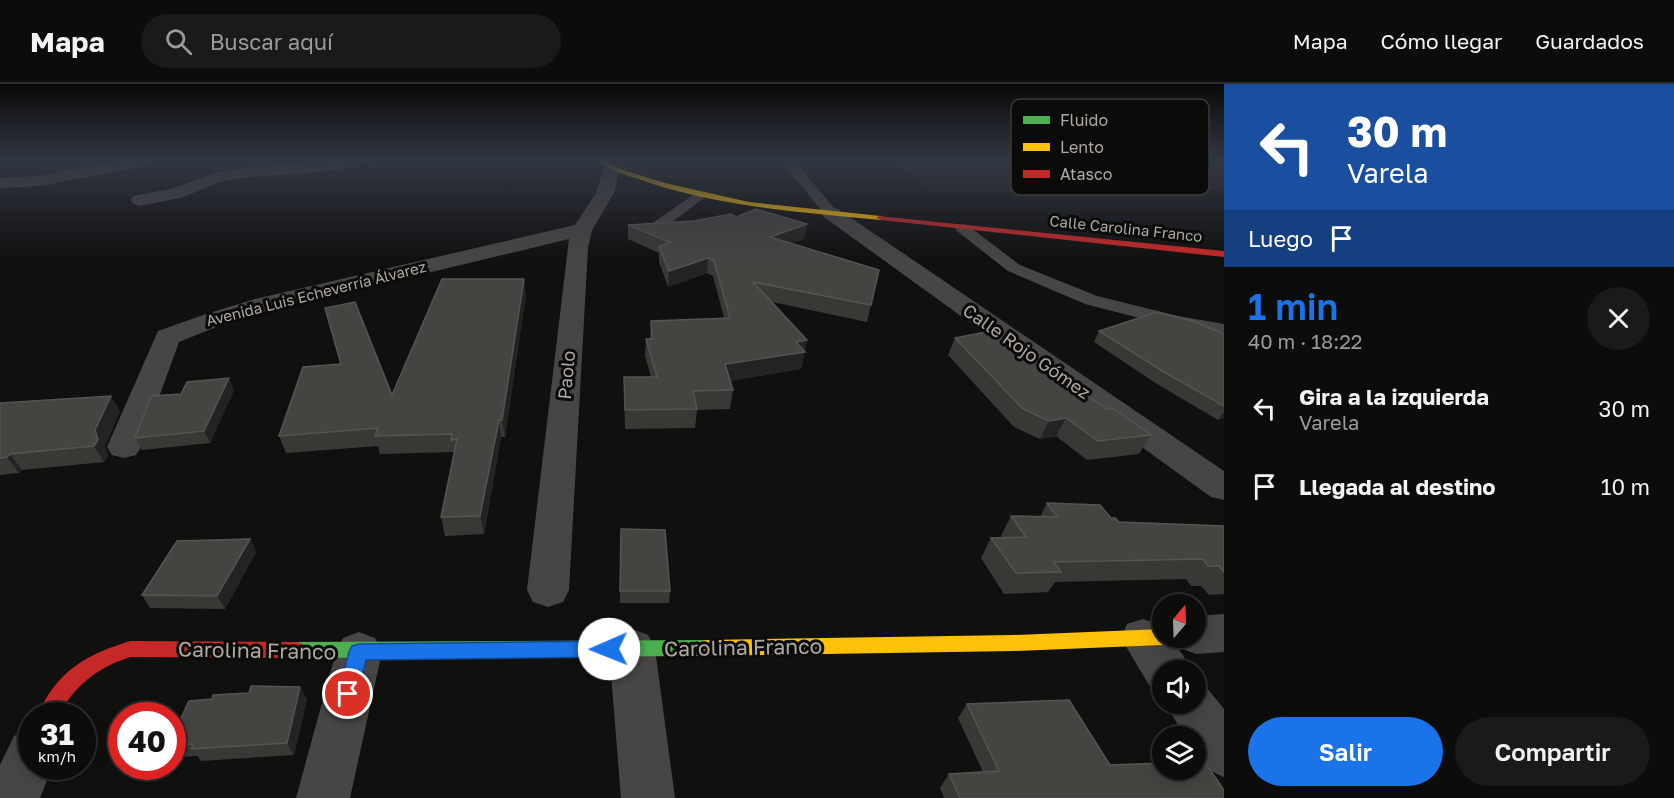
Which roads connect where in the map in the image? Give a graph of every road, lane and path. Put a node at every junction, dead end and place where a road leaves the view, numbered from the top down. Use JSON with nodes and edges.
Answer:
{"nodes":[{"id":1,"x":172,"y":193,"type":"edge"},
{"id":2,"x":605,"y":193,"type":"edge"},
{"id":3,"x":694,"y":193,"type":"edge"},
{"id":4,"x":815,"y":193,"type":"edge"},
{"id":5,"x":699,"y":195,"type":"junction"},
{"id":6,"x":140,"y":200,"type":"dead end"},
{"id":7,"x":831,"y":213,"type":"junction"},
{"id":8,"x":658,"y":225,"type":"edge"},
{"id":9,"x":962,"y":228,"type":"junction"},
{"id":10,"x":582,"y":230,"type":"junction"},
{"id":11,"x":1224,"y":254,"type":"edge"},
{"id":12,"x":1224,"y":330,"type":"edge"},
{"id":13,"x":124,"y":447,"type":"dead end"},
{"id":14,"x":1224,"y":488,"type":"edge"},
{"id":15,"x":548,"y":590,"type":"dead end"},
{"id":16,"x":1224,"y":633,"type":"edge"},
{"id":17,"x":1206,"y":634,"type":"edge"},
{"id":18,"x":1152,"y":648,"type":"edge"},
{"id":19,"x":632,"y":649,"type":"junction"},
{"id":20,"x":359,"y":652,"type":"junction"},
{"id":21,"x":53,"y":702,"type":"edge"},
{"id":22,"x":1197,"y":714,"type":"edge"},
{"id":23,"x":1224,"y":751,"type":"edge"},
{"id":24,"x":323,"y":798,"type":"edge"},
{"id":25,"x":648,"y":798,"type":"edge"}],
"edges":[{"from":1,"to":6,"type":"street"},
{"from":2,"to":10,"type":"street","name":"Paolo"},
{"from":3,"to":5,"type":"street","name":"Calle Carolina Franco"},
{"from":4,"to":7,"type":"lane"},
{"from":5,"to":7,"type":"street","name":"Calle Carolina Franco"},
{"from":5,"to":8,"type":"lane"},
{"from":7,"to":9,"type":"street","name":"Calle Carolina Franco"},
{"from":7,"to":14,"type":"street","name":"Calle Rojo Gómez"},
{"from":9,"to":11,"type":"street","name":"Calle Carolina Franco"},
{"from":9,"to":12,"type":"lane"},
{"from":10,"to":13,"type":"street","name":"Avenida Luis Echeverría Álvarez"},
{"from":10,"to":15,"type":"street","name":"Paolo"},
{"from":16,"to":17,"type":"street"},
{"from":18,"to":19,"type":"street","name":"Carolina Franco"},
{"from":19,"to":20,"type":"street","name":"Carolina Franco"},
{"from":19,"to":25,"type":"street"},
{"from":20,"to":21,"type":"street","name":"Carolina Franco"},
{"from":20,"to":24,"type":"street"},
{"from":22,"to":23,"type":"street"}]}
